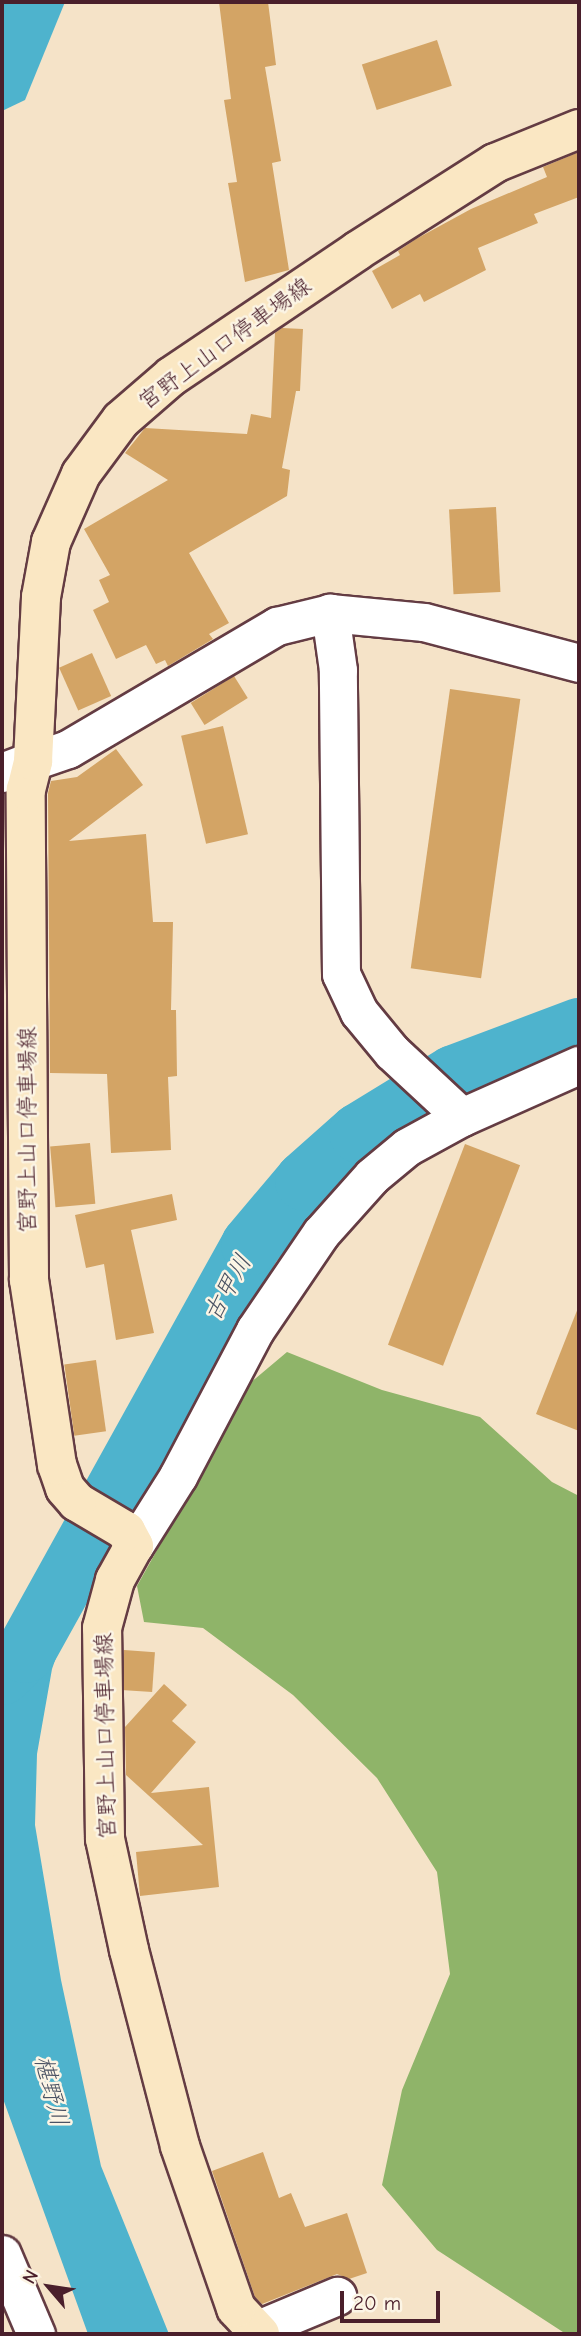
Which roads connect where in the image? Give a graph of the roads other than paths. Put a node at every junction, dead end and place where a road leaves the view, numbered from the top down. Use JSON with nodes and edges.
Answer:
{"nodes":[{"id":1,"x":579,"y":129,"type":"edge"},
{"id":2,"x":330,"y":613,"type":"junction"},
{"id":3,"x":579,"y":663,"type":"edge"},
{"id":4,"x":16,"y":767,"type":"edge"},
{"id":5,"x":579,"y":1065,"type":"edge"},
{"id":6,"x":457,"y":1113,"type":"junction"},
{"id":7,"x":130,"y":1539,"type":"junction"},
{"id":8,"x":2,"y":2255,"type":"edge"},
{"id":9,"x":337,"y":2296,"type":"dead end"},
{"id":10,"x":259,"y":2332,"type":"edge"},
{"id":11,"x":36,"y":2334,"type":"edge"}],
"edges":[{"from":1,"to":4,"type":"main road","name":"宮野上山口停車場線"},
{"from":2,"to":3,"type":"street"},
{"from":2,"to":4,"type":"street"},
{"from":2,"to":6,"type":"street"},
{"from":4,"to":7,"type":"main road","name":"宮野上山口停車場線"},
{"from":5,"to":6,"type":"street"},
{"from":6,"to":7,"type":"street"},
{"from":7,"to":10,"type":"main road","name":"宮野上山口停車場線"},
{"from":8,"to":11,"type":"street"},
{"from":9,"to":10,"type":"street"}]}
